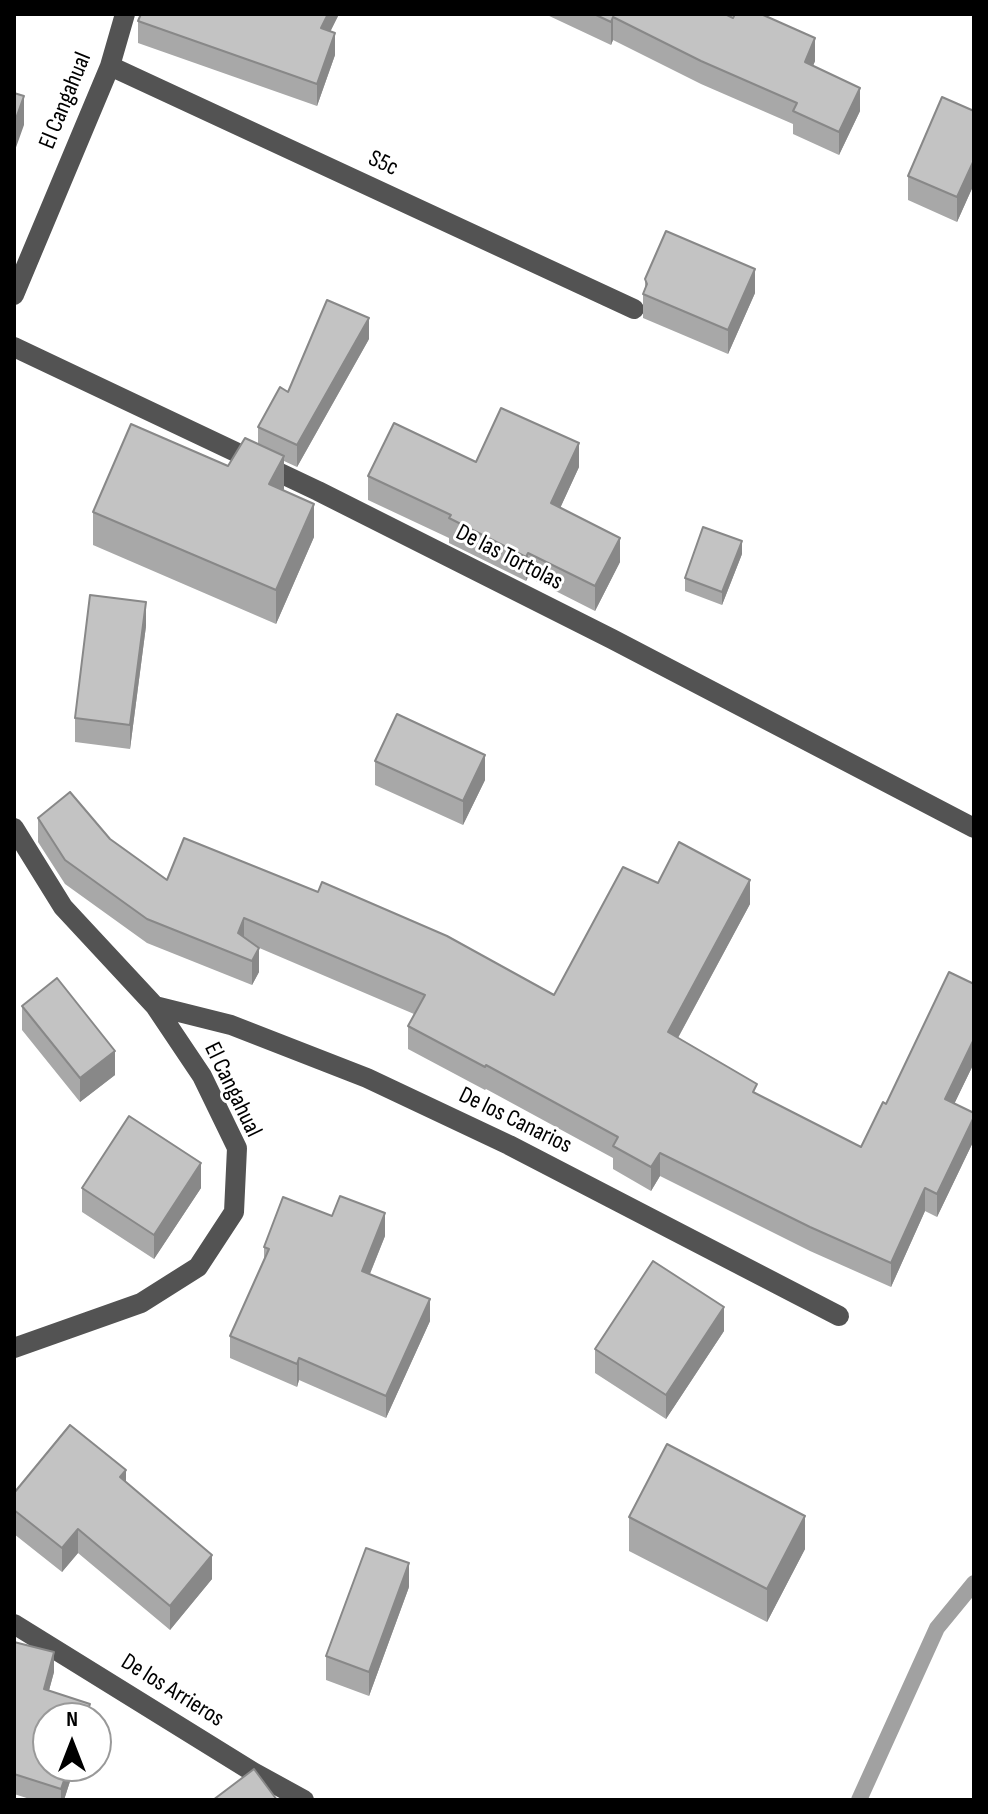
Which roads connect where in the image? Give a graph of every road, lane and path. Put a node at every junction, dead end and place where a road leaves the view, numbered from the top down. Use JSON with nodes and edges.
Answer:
{"nodes":[{"id":1,"x":125,"y":14,"type":"edge"},
{"id":2,"x":110,"y":66,"type":"junction"},
{"id":3,"x":14,"y":295,"type":"edge"},
{"id":4,"x":634,"y":309,"type":"dead end"},
{"id":5,"x":14,"y":347,"type":"edge"},
{"id":6,"x":14,"y":828,"type":"edge"},
{"id":7,"x":974,"y":828,"type":"edge"},
{"id":8,"x":155,"y":1006,"type":"junction"},
{"id":9,"x":839,"y":1316,"type":"dead end"},
{"id":10,"x":14,"y":1348,"type":"edge"},
{"id":11,"x":14,"y":1624,"type":"edge"},
{"id":12,"x":304,"y":1800,"type":"edge"}],
"edges":[{"from":1,"to":2,"type":"street","name":"El Cangahual"},
{"from":2,"to":3,"type":"street","name":"El Cangahual"},
{"from":2,"to":4,"type":"street","name":"S5c"},
{"from":5,"to":7,"type":"street","name":"De las Tortolas"},
{"from":6,"to":8,"type":"street","name":"El Cangahual"},
{"from":8,"to":9,"type":"street","name":"De los Canarios"},
{"from":8,"to":10,"type":"street","name":"El Cangahual"},
{"from":11,"to":12,"type":"street","name":"De los Arrieros"}]}
